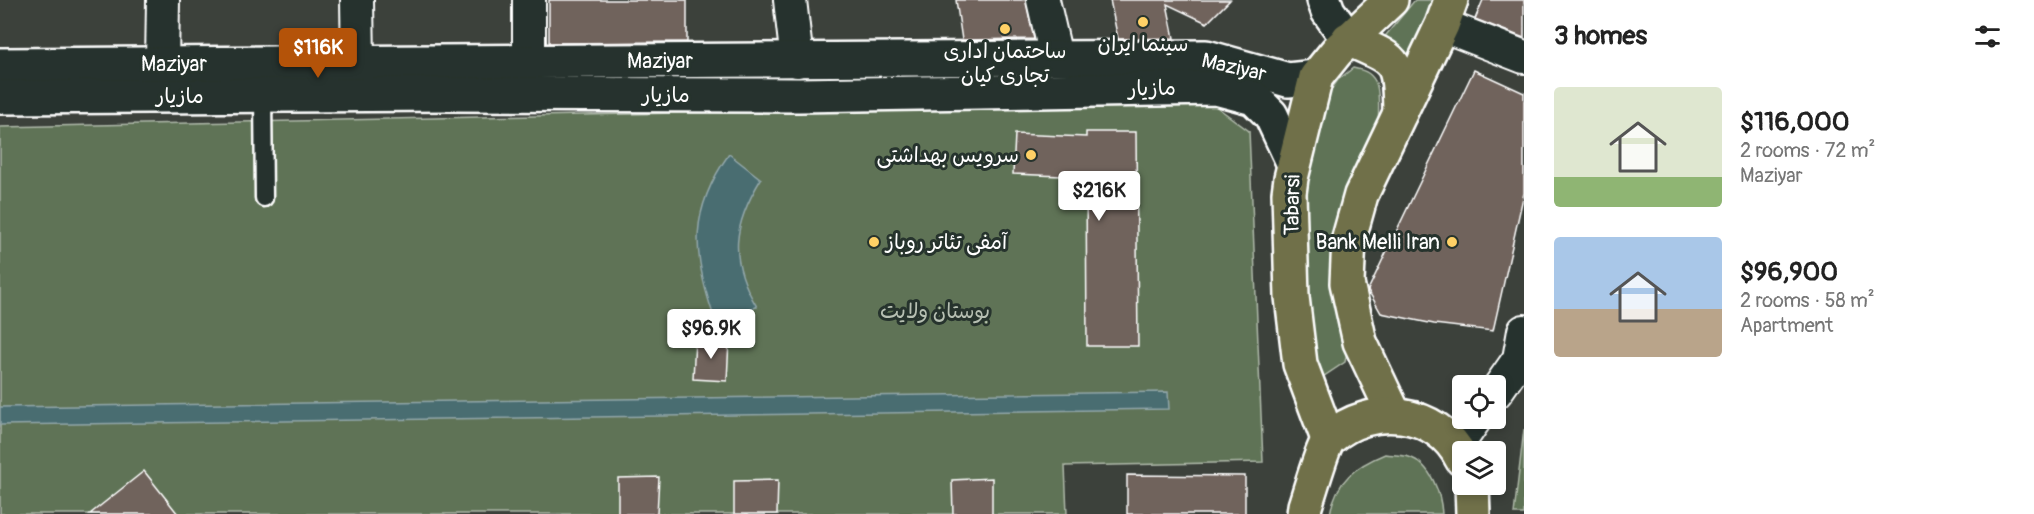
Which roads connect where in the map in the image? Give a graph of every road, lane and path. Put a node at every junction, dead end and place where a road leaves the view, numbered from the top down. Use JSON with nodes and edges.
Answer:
{"nodes":[{"id":1,"x":163,"y":0,"type":"edge"},
{"id":2,"x":357,"y":0,"type":"edge"},
{"id":3,"x":529,"y":0,"type":"edge"},
{"id":4,"x":790,"y":0,"type":"edge"},
{"id":5,"x":1043,"y":0,"type":"edge"},
{"id":6,"x":1324,"y":0,"type":"edge"},
{"id":7,"x":1391,"y":0,"type":"edge"},
{"id":8,"x":1447,"y":13,"type":"edge"},
{"id":9,"x":1348,"y":39,"type":"junction"},
{"id":10,"x":1056,"y":57,"type":"junction"},
{"id":11,"x":1524,"y":57,"type":"edge"},
{"id":12,"x":797,"y":61,"type":"junction"},
{"id":13,"x":529,"y":62,"type":"junction"},
{"id":14,"x":358,"y":63,"type":"junction"},
{"id":15,"x":162,"y":64,"type":"junction"},
{"id":16,"x":0,"y":65,"type":"edge"},
{"id":17,"x":1316,"y":77,"type":"junction"},
{"id":18,"x":283,"y":84,"type":"junction"},
{"id":19,"x":0,"y":97,"type":"edge"},
{"id":20,"x":1400,"y":113,"type":"junction"},
{"id":21,"x":1293,"y":162,"type":"junction"},
{"id":22,"x":264,"y":198,"type":"dead end"},
{"id":23,"x":1524,"y":331,"type":"edge"},
{"id":24,"x":1506,"y":378,"type":"edge"},
{"id":25,"x":1394,"y":414,"type":"junction"},
{"id":26,"x":1328,"y":439,"type":"junction"},
{"id":27,"x":1452,"y":445,"type":"edge"},
{"id":28,"x":1472,"y":495,"type":"edge"},
{"id":29,"x":1304,"y":514,"type":"edge"},
{"id":30,"x":1473,"y":514,"type":"edge"}],
"edges":[{"from":1,"to":15,"type":"street"},
{"from":2,"to":14,"type":"street"},
{"from":3,"to":13,"type":"street"},
{"from":4,"to":12,"type":"street"},
{"from":5,"to":10,"type":"street"},
{"from":6,"to":9,"type":"main road"},
{"from":7,"to":9,"type":"main road","name":"Tabarsi"},
{"from":8,"to":11,"type":"street"},
{"from":8,"to":20,"type":"main road"},
{"from":9,"to":17,"type":"main road","name":"Tabarsi"},
{"from":9,"to":20,"type":"main road"},
{"from":10,"to":12,"type":"main road","name":"Maziyar"},
{"from":10,"to":17,"type":"main road","name":"Maziyar"},
{"from":12,"to":13,"type":"main road","name":"Maziyar"},
{"from":13,"to":14,"type":"main road","name":"Maziyar"},
{"from":14,"to":18,"type":"main road","name":"Maziyar"},
{"from":15,"to":16,"type":"main road","name":"Maziyar"},
{"from":15,"to":18,"type":"main road","name":"Maziyar"},
{"from":17,"to":21,"type":"main road","name":"Tabarsi"},
{"from":18,"to":19,"type":"main road","name":"مازیار"},
{"from":18,"to":21,"type":"main road","name":"مازیار"},
{"from":18,"to":22,"type":"lane"},
{"from":20,"to":25,"type":"main road"},
{"from":21,"to":26,"type":"main road","name":"Tabarsi"},
{"from":23,"to":24,"type":"street"},
{"from":25,"to":26,"type":"main road"},
{"from":25,"to":27,"type":"main road"},
{"from":26,"to":29,"type":"main road"},
{"from":28,"to":30,"type":"main road"}]}
